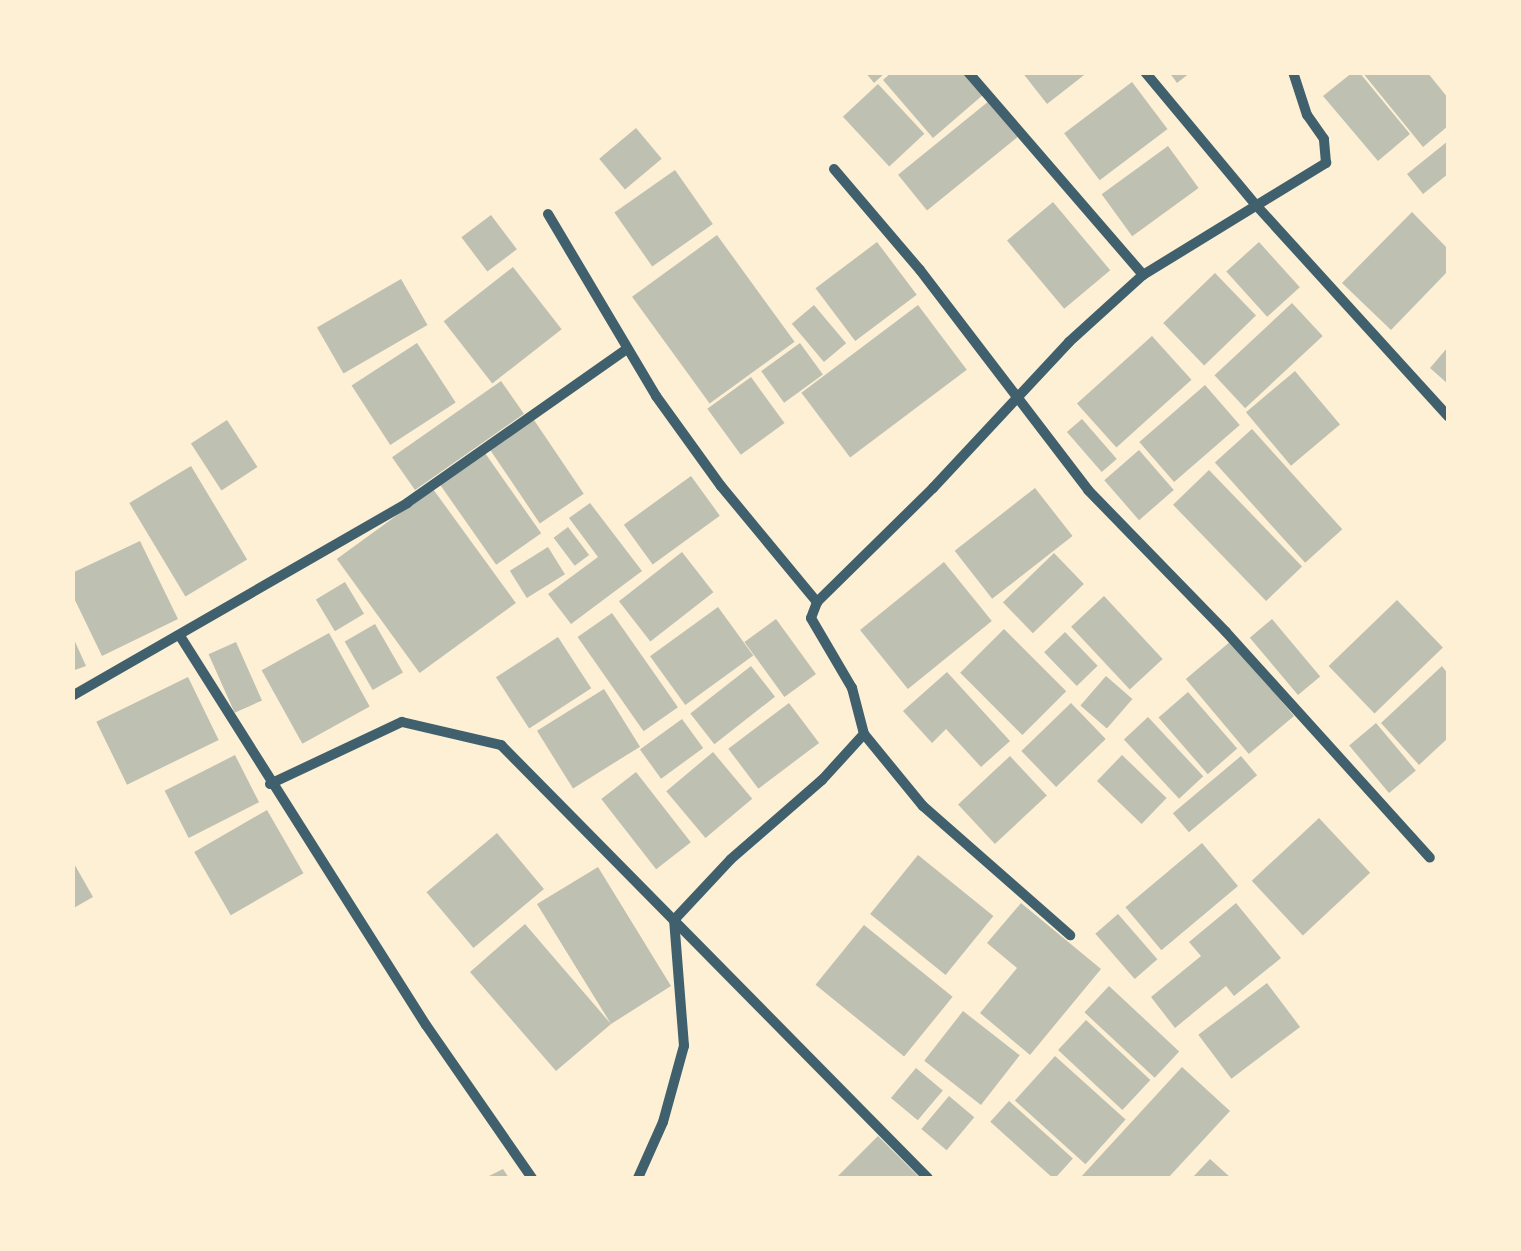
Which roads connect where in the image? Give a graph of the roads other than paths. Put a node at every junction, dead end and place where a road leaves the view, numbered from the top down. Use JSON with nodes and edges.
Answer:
{"nodes":[{"id":1,"x":968,"y":72,"type":"edge"},
{"id":2,"x":1145,"y":72,"type":"edge"},
{"id":3,"x":1293,"y":72,"type":"edge"},
{"id":4,"x":834,"y":169,"type":"dead end"},
{"id":5,"x":1256,"y":204,"type":"junction"},
{"id":6,"x":548,"y":214,"type":"dead end"},
{"id":7,"x":1143,"y":275,"type":"junction"},
{"id":8,"x":627,"y":349,"type":"junction"},
{"id":9,"x":1017,"y":398,"type":"junction"},
{"id":10,"x":1448,"y":416,"type":"edge"},
{"id":11,"x":817,"y":602,"type":"junction"},
{"id":12,"x":180,"y":636,"type":"junction"},
{"id":13,"x":72,"y":696,"type":"edge"},
{"id":14,"x":864,"y":734,"type":"junction"},
{"id":15,"x":270,"y":784,"type":"junction"},
{"id":16,"x":1430,"y":858,"type":"dead end"},
{"id":17,"x":674,"y":920,"type":"junction"},
{"id":18,"x":1070,"y":936,"type":"dead end"},
{"id":19,"x":532,"y":1178,"type":"edge"},
{"id":20,"x":638,"y":1178,"type":"edge"},
{"id":21,"x":928,"y":1178,"type":"edge"}],
"edges":[{"from":1,"to":7,"type":"street"},
{"from":2,"to":5,"type":"street"},
{"from":3,"to":5,"type":"street"},
{"from":4,"to":9,"type":"street"},
{"from":5,"to":7,"type":"street"},
{"from":5,"to":10,"type":"street"},
{"from":6,"to":8,"type":"street"},
{"from":7,"to":9,"type":"street"},
{"from":8,"to":11,"type":"street"},
{"from":8,"to":12,"type":"street"},
{"from":9,"to":11,"type":"street"},
{"from":9,"to":16,"type":"street"},
{"from":11,"to":14,"type":"street"},
{"from":12,"to":13,"type":"street"},
{"from":12,"to":15,"type":"street"},
{"from":14,"to":17,"type":"street"},
{"from":14,"to":18,"type":"street"},
{"from":15,"to":17,"type":"street"},
{"from":15,"to":19,"type":"street"},
{"from":17,"to":20,"type":"street"},
{"from":17,"to":21,"type":"street"}]}
